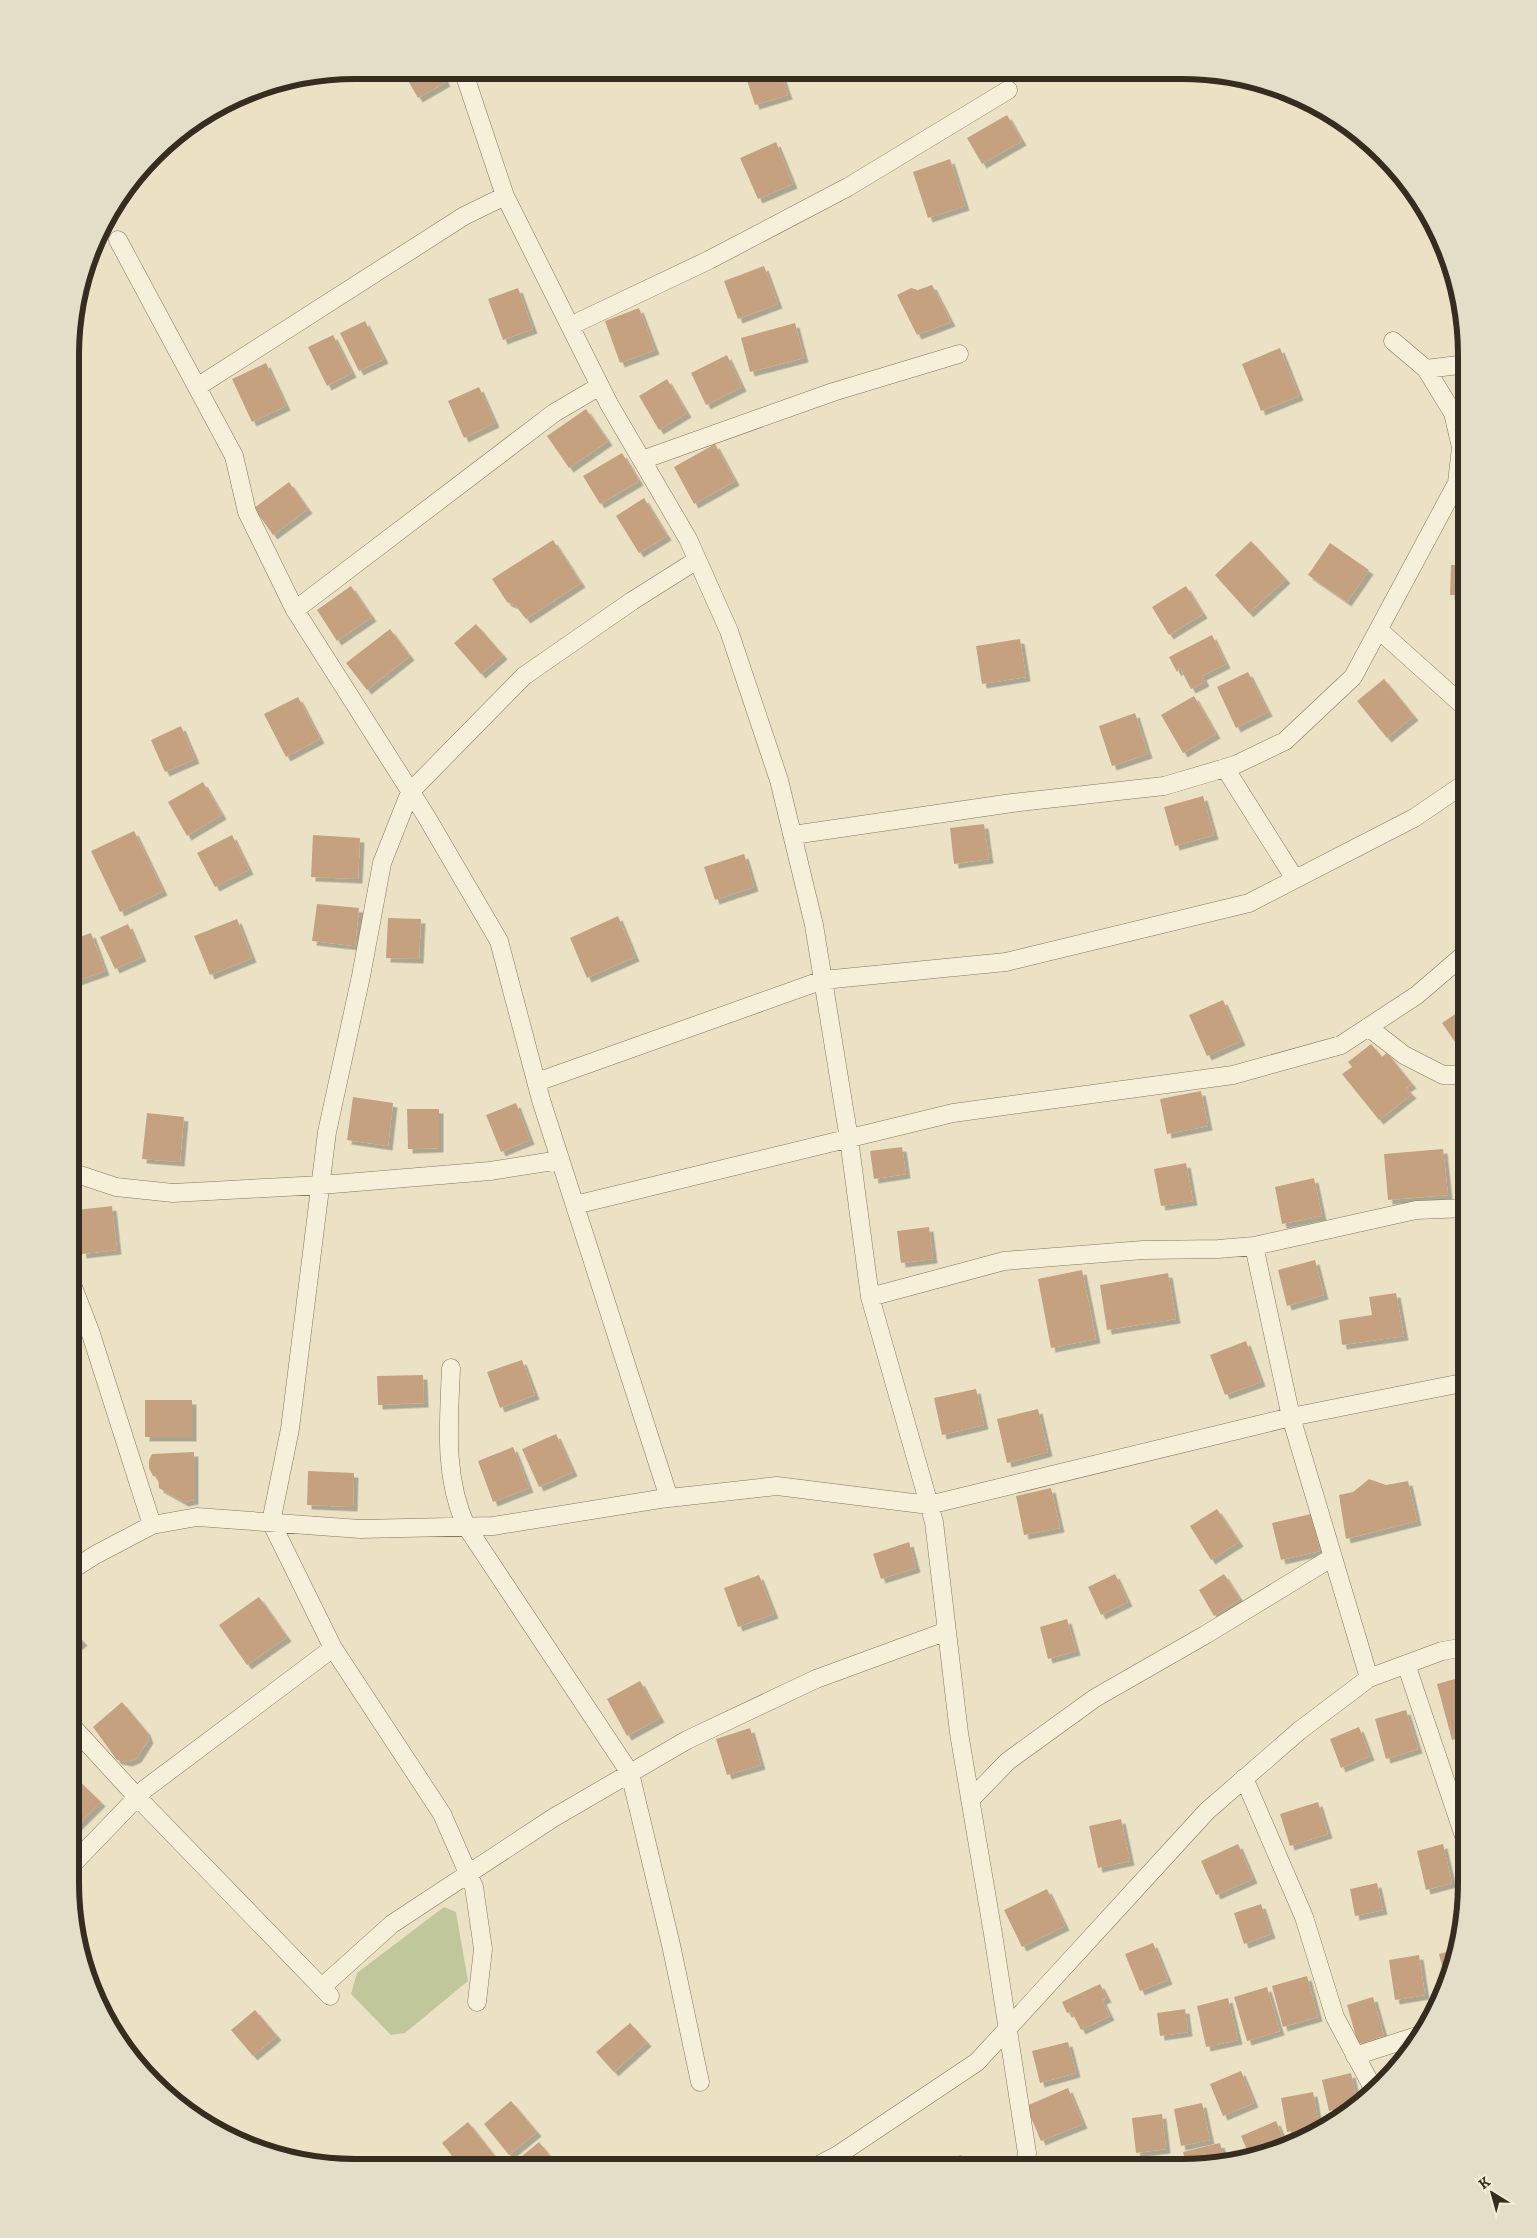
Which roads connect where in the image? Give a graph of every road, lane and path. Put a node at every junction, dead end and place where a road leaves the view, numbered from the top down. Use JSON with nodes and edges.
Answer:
{"nodes":[{"id":1,"x":466,"y":79,"type":"edge"},
{"id":2,"x":1008,"y":90,"type":"dead end"},
{"id":3,"x":505,"y":196,"type":"junction"},
{"id":4,"x":118,"y":240,"type":"dead end"},
{"id":5,"x":570,"y":326,"type":"junction"},
{"id":6,"x":1393,"y":341,"type":"dead end"},
{"id":7,"x":959,"y":354,"type":"dead end"},
{"id":8,"x":1458,"y":365,"type":"edge"},
{"id":9,"x":1426,"y":369,"type":"junction"},
{"id":10,"x":600,"y":386,"type":"junction"},
{"id":11,"x":197,"y":387,"type":"junction"},
{"id":12,"x":1458,"y":434,"type":"edge"},
{"id":13,"x":642,"y":460,"type":"junction"},
{"id":14,"x":1458,"y":490,"type":"edge"},
{"id":15,"x":697,"y":560,"type":"junction"},
{"id":16,"x":295,"y":610,"type":"junction"},
{"id":17,"x":1378,"y":630,"type":"junction"},
{"id":18,"x":1458,"y":701,"type":"edge"},
{"id":19,"x":1225,"y":768,"type":"junction"},
{"id":20,"x":1458,"y":788,"type":"edge"},
{"id":21,"x":410,"y":792,"type":"junction"},
{"id":22,"x":793,"y":835,"type":"junction"},
{"id":23,"x":1296,"y":879,"type":"junction"},
{"id":24,"x":1458,"y":960,"type":"edge"},
{"id":25,"x":823,"y":980,"type":"junction"},
{"id":26,"x":1368,"y":1027,"type":"junction"},
{"id":27,"x":1458,"y":1075,"type":"edge"},
{"id":28,"x":537,"y":1082,"type":"junction"},
{"id":29,"x":849,"y":1139,"type":"junction"},
{"id":30,"x":560,"y":1160,"type":"junction"},
{"id":31,"x":79,"y":1175,"type":"edge"},
{"id":32,"x":321,"y":1185,"type":"junction"},
{"id":33,"x":575,"y":1205,"type":"junction"},
{"id":34,"x":1458,"y":1208,"type":"edge"},
{"id":35,"x":1254,"y":1246,"type":"junction"},
{"id":36,"x":870,"y":1297,"type":"junction"},
{"id":37,"x":79,"y":1303,"type":"edge"},
{"id":38,"x":451,"y":1368,"type":"dead end"},
{"id":39,"x":1458,"y":1384,"type":"edge"},
{"id":40,"x":1291,"y":1417,"type":"junction"},
{"id":41,"x":669,"y":1498,"type":"junction"},
{"id":42,"x":929,"y":1505,"type":"junction"},
{"id":43,"x":271,"y":1522,"type":"junction"},
{"id":44,"x":152,"y":1525,"type":"junction"},
{"id":45,"x":466,"y":1526,"type":"junction"},
{"id":46,"x":1333,"y":1557,"type":"junction"},
{"id":47,"x":79,"y":1565,"type":"edge"},
{"id":48,"x":947,"y":1631,"type":"junction"},
{"id":49,"x":333,"y":1648,"type":"junction"},
{"id":50,"x":1458,"y":1648,"type":"edge"},
{"id":51,"x":1406,"y":1664,"type":"junction"},
{"id":52,"x":1369,"y":1678,"type":"junction"},
{"id":53,"x":79,"y":1734,"type":"edge"},
{"id":54,"x":630,"y":1773,"type":"junction"},
{"id":55,"x":1244,"y":1778,"type":"junction"},
{"id":56,"x":137,"y":1797,"type":"junction"},
{"id":57,"x":970,"y":1800,"type":"junction"},
{"id":58,"x":1458,"y":1818,"type":"edge"},
{"id":59,"x":79,"y":1858,"type":"edge"},
{"id":60,"x":468,"y":1874,"type":"junction"},
{"id":61,"x":477,"y":2002,"type":"dead end"},
{"id":62,"x":1008,"y":2030,"type":"junction"},
{"id":63,"x":1411,"y":2038,"type":"edge"},
{"id":64,"x":1355,"y":2056,"type":"junction"},
{"id":65,"x":700,"y":2082,"type":"dead end"},
{"id":66,"x":1371,"y":2084,"type":"edge"},
{"id":67,"x":830,"y":2159,"type":"edge"},
{"id":68,"x":1026,"y":2159,"type":"edge"}],
"edges":[{"from":1,"to":3,"type":"street"},
{"from":2,"to":5,"type":"street"},
{"from":3,"to":5,"type":"street"},
{"from":3,"to":11,"type":"street"},
{"from":4,"to":11,"type":"street"},
{"from":5,"to":10,"type":"street"},
{"from":6,"to":9,"type":"street"},
{"from":7,"to":13,"type":"street"},
{"from":8,"to":9,"type":"street"},
{"from":9,"to":12,"type":"street"},
{"from":10,"to":13,"type":"street"},
{"from":10,"to":16,"type":"street"},
{"from":11,"to":16,"type":"street"},
{"from":13,"to":15,"type":"street"},
{"from":14,"to":17,"type":"street"},
{"from":15,"to":21,"type":"street"},
{"from":15,"to":22,"type":"street"},
{"from":16,"to":21,"type":"street"},
{"from":17,"to":18,"type":"street"},
{"from":17,"to":19,"type":"street"},
{"from":19,"to":22,"type":"street"},
{"from":19,"to":23,"type":"street"},
{"from":20,"to":23,"type":"street"},
{"from":21,"to":28,"type":"street"},
{"from":21,"to":32,"type":"street"},
{"from":22,"to":25,"type":"street"},
{"from":23,"to":25,"type":"street"},
{"from":24,"to":26,"type":"street"},
{"from":25,"to":28,"type":"street"},
{"from":25,"to":29,"type":"street"},
{"from":26,"to":27,"type":"street"},
{"from":26,"to":29,"type":"street"},
{"from":28,"to":30,"type":"street"},
{"from":29,"to":33,"type":"street"},
{"from":29,"to":36,"type":"street"},
{"from":30,"to":32,"type":"street"},
{"from":30,"to":33,"type":"street"},
{"from":31,"to":32,"type":"street"},
{"from":32,"to":43,"type":"street"},
{"from":33,"to":41,"type":"street"},
{"from":34,"to":35,"type":"street"},
{"from":35,"to":36,"type":"street"},
{"from":35,"to":40,"type":"street"},
{"from":36,"to":42,"type":"street"},
{"from":37,"to":44,"type":"street"},
{"from":38,"to":45,"type":"street"},
{"from":39,"to":40,"type":"street"},
{"from":40,"to":42,"type":"street"},
{"from":40,"to":46,"type":"street"},
{"from":41,"to":42,"type":"street"},
{"from":41,"to":45,"type":"street"},
{"from":42,"to":48,"type":"street"},
{"from":43,"to":44,"type":"street"},
{"from":43,"to":45,"type":"street"},
{"from":43,"to":49,"type":"street"},
{"from":44,"to":47,"type":"street"},
{"from":45,"to":54,"type":"street"},
{"from":46,"to":52,"type":"street"},
{"from":46,"to":57,"type":"street"},
{"from":48,"to":54,"type":"street"},
{"from":48,"to":57,"type":"street"},
{"from":49,"to":56,"type":"street"},
{"from":49,"to":60,"type":"street"},
{"from":50,"to":51,"type":"street"},
{"from":51,"to":52,"type":"street"},
{"from":51,"to":58,"type":"street"},
{"from":52,"to":55,"type":"street"},
{"from":53,"to":56,"type":"street"},
{"from":54,"to":60,"type":"street"},
{"from":54,"to":65,"type":"street"},
{"from":55,"to":62,"type":"street"},
{"from":55,"to":64,"type":"street"},
{"from":56,"to":59,"type":"street"},
{"from":56,"to":60,"type":"street"},
{"from":57,"to":62,"type":"street"},
{"from":60,"to":61,"type":"street"},
{"from":62,"to":67,"type":"street"},
{"from":62,"to":68,"type":"street"},
{"from":63,"to":64,"type":"street"},
{"from":64,"to":66,"type":"street"}]}
